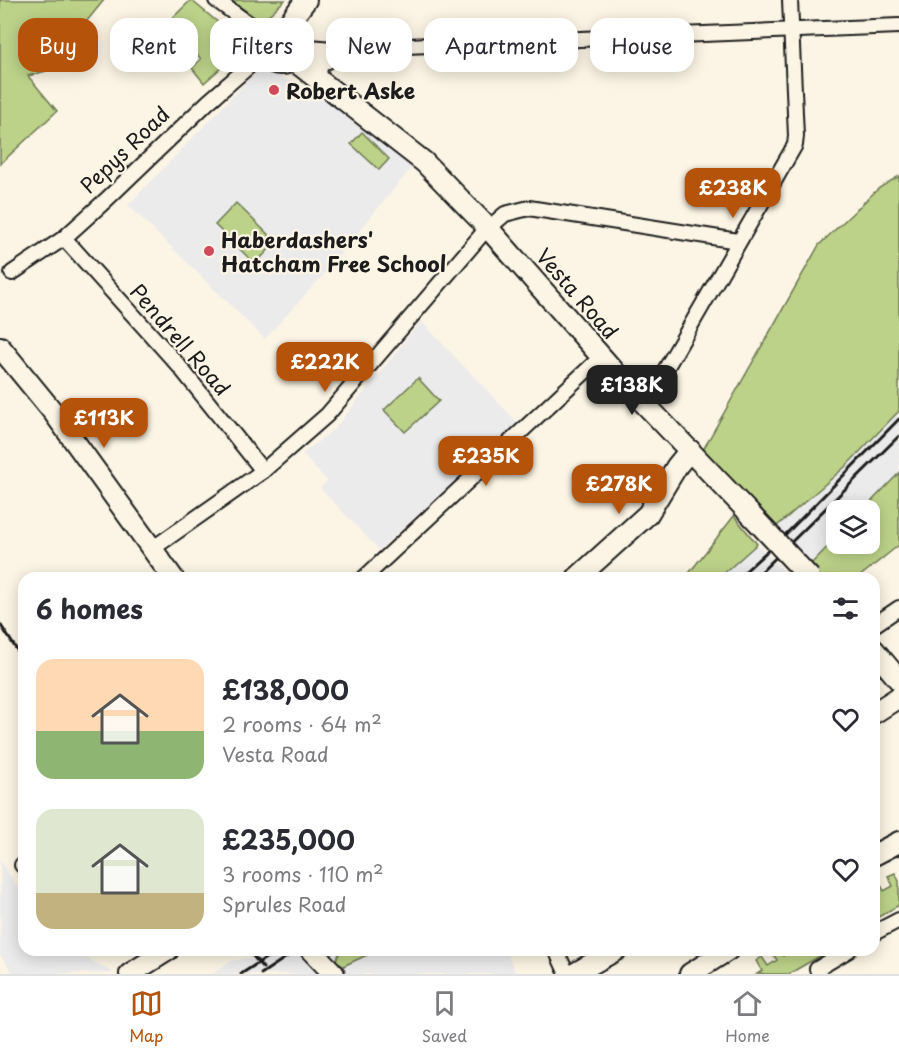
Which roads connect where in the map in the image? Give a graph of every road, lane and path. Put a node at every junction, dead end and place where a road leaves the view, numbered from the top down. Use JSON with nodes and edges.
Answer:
{"nodes":[{"id":1,"x":216,"y":0,"type":"edge"},
{"id":2,"x":306,"y":0,"type":"edge"},
{"id":3,"x":790,"y":0,"type":"edge"},
{"id":4,"x":240,"y":18,"type":"edge"},
{"id":5,"x":291,"y":18,"type":"edge"},
{"id":6,"x":899,"y":26,"type":"edge"},
{"id":7,"x":792,"y":30,"type":"junction"},
{"id":8,"x":412,"y":46,"type":"edge"},
{"id":9,"x":326,"y":58,"type":"edge"},
{"id":10,"x":237,"y":72,"type":"edge"},
{"id":11,"x":312,"y":72,"type":"edge"},
{"id":12,"x":320,"y":82,"type":"junction"},
{"id":13,"x":488,"y":228,"type":"junction"},
{"id":14,"x":64,"y":238,"type":"junction"},
{"id":15,"x":738,"y":241,"type":"junction"},
{"id":16,"x":12,"y":273,"type":"dead end"},
{"id":17,"x":0,"y":346,"type":"edge"},
{"id":18,"x":602,"y":357,"type":"junction"},
{"id":19,"x":646,"y":403,"type":"junction"},
{"id":20,"x":690,"y":450,"type":"junction"},
{"id":21,"x":262,"y":471,"type":"junction"},
{"id":22,"x":152,"y":549,"type":"junction"},
{"id":23,"x":169,"y":572,"type":"edge"},
{"id":24,"x":370,"y":572,"type":"edge"},
{"id":25,"x":584,"y":572,"type":"edge"},
{"id":26,"x":804,"y":572,"type":"edge"},
{"id":27,"x":899,"y":608,"type":"edge"},
{"id":28,"x":880,"y":621,"type":"edge"},
{"id":29,"x":880,"y":656,"type":"edge"},
{"id":30,"x":899,"y":680,"type":"edge"},
{"id":31,"x":899,"y":697,"type":"edge"},
{"id":32,"x":880,"y":709,"type":"edge"},
{"id":33,"x":899,"y":842,"type":"edge"},
{"id":34,"x":880,"y":852,"type":"edge"},
{"id":35,"x":899,"y":920,"type":"edge"},
{"id":36,"x":880,"y":930,"type":"edge"},
{"id":37,"x":158,"y":956,"type":"edge"},
{"id":38,"x":317,"y":956,"type":"edge"},
{"id":39,"x":559,"y":956,"type":"edge"},
{"id":40,"x":606,"y":956,"type":"edge"},
{"id":41,"x":718,"y":956,"type":"edge"},
{"id":42,"x":840,"y":956,"type":"edge"},
{"id":43,"x":815,"y":972,"type":"edge"},
{"id":44,"x":130,"y":974,"type":"edge"},
{"id":45,"x":334,"y":974,"type":"edge"},
{"id":46,"x":567,"y":974,"type":"edge"},
{"id":47,"x":574,"y":974,"type":"edge"},
{"id":48,"x":690,"y":974,"type":"edge"}],
"edges":[{"from":1,"to":4,"type":"street"},
{"from":2,"to":5,"type":"street"},
{"from":3,"to":7,"type":"street"},
{"from":6,"to":7,"type":"street"},
{"from":7,"to":8,"type":"street"},
{"from":7,"to":15,"type":"street"},
{"from":9,"to":12,"type":"street"},
{"from":10,"to":14,"type":"street","name":"Pepys Road"},
{"from":11,"to":12,"type":"street","name":"Vesta Road"},
{"from":12,"to":13,"type":"street","name":"Vesta Road"},
{"from":13,"to":15,"type":"street"},
{"from":13,"to":18,"type":"street","name":"Vesta Road"},
{"from":13,"to":21,"type":"street"},
{"from":14,"to":16,"type":"street","name":"Pepys Road"},
{"from":14,"to":21,"type":"street","name":"Pendrell Road"},
{"from":15,"to":19,"type":"street"},
{"from":17,"to":22,"type":"street"},
{"from":18,"to":19,"type":"street","name":"Vesta Road"},
{"from":18,"to":24,"type":"street"},
{"from":19,"to":20,"type":"street","name":"Vesta Road"},
{"from":20,"to":25,"type":"street"},
{"from":20,"to":26,"type":"street","name":"Vesta Road","bridge":true},
{"from":21,"to":22,"type":"street"},
{"from":22,"to":23,"type":"street"},
{"from":27,"to":28,"type":"street"},
{"from":29,"to":30,"type":"street"},
{"from":31,"to":32,"type":"street"},
{"from":33,"to":34,"type":"street"},
{"from":35,"to":36,"type":"street"},
{"from":37,"to":44,"type":"street"},
{"from":38,"to":45,"type":"street"},
{"from":39,"to":46,"type":"street"},
{"from":40,"to":47,"type":"street"},
{"from":41,"to":48,"type":"street"},
{"from":42,"to":43,"type":"street"}]}
